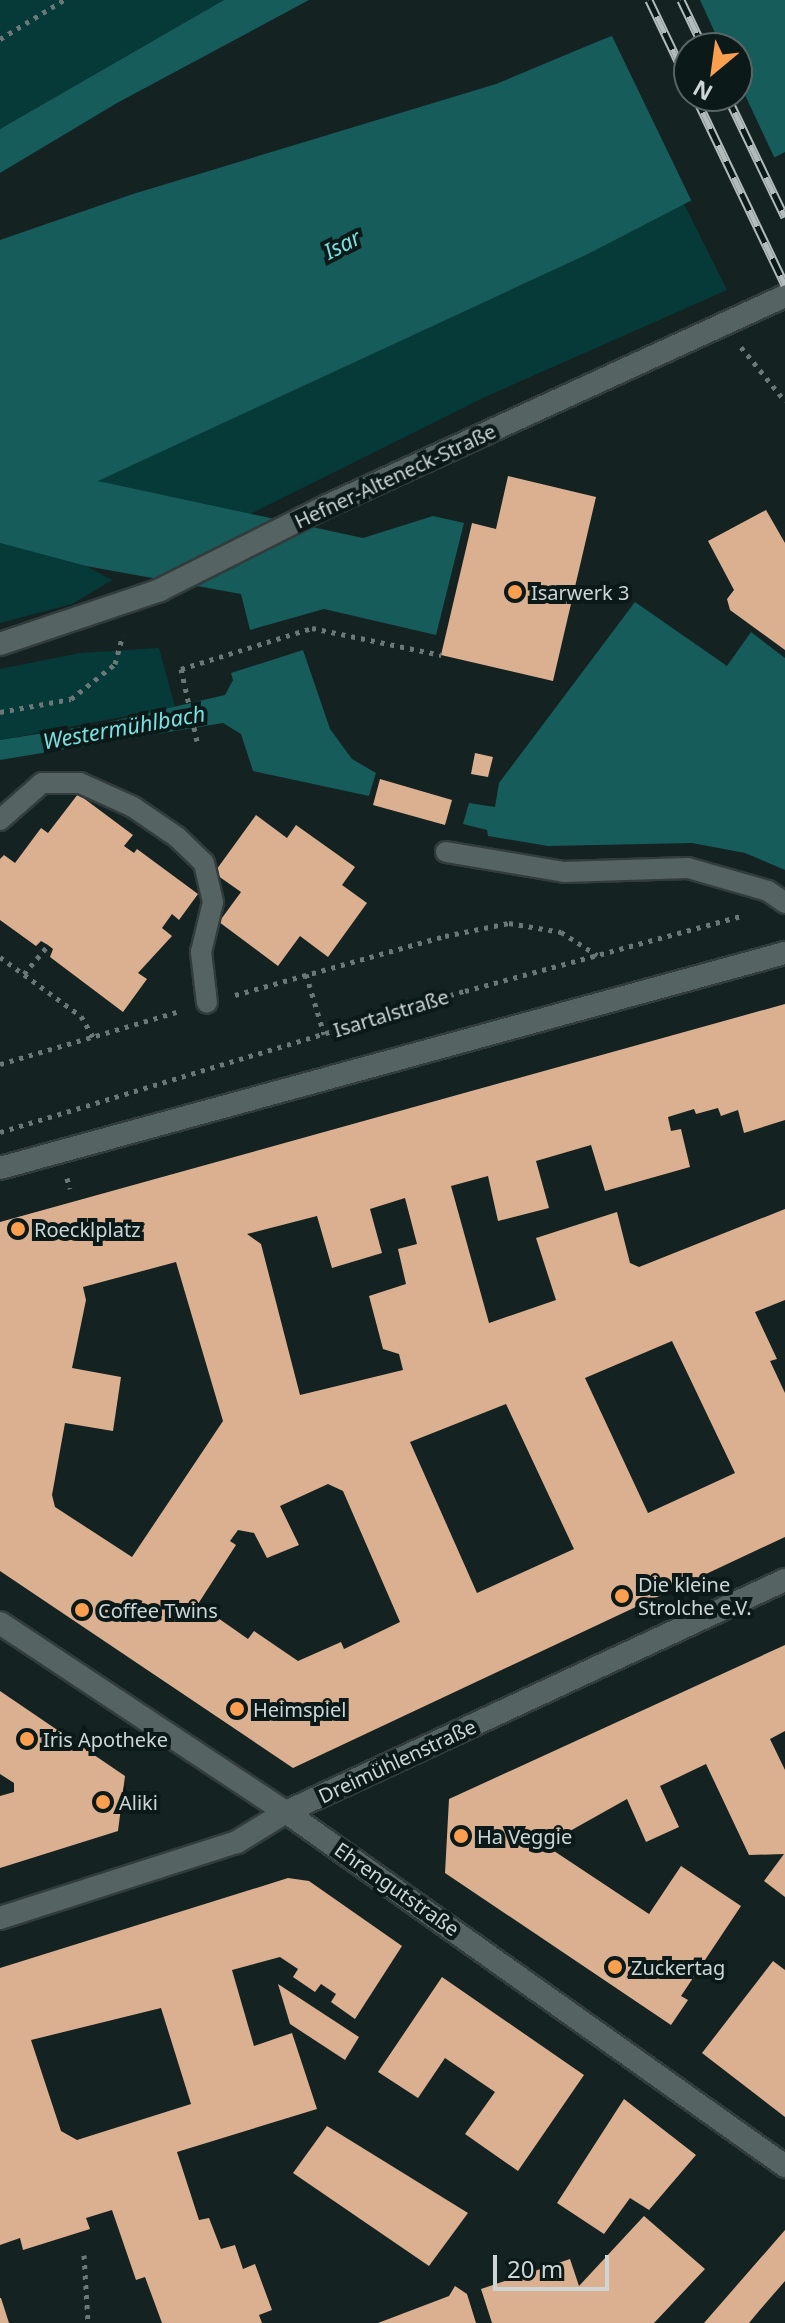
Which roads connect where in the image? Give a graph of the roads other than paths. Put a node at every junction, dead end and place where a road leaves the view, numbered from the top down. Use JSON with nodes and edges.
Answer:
{"nodes":[{"id":1,"x":785,"y":296,"type":"edge"},
{"id":2,"x":0,"y":644,"type":"edge"},
{"id":3,"x":0,"y":820,"type":"edge"},
{"id":4,"x":446,"y":852,"type":"dead end"},
{"id":5,"x":785,"y":903,"type":"edge"},
{"id":6,"x":785,"y":953,"type":"edge"},
{"id":7,"x":207,"y":1003,"type":"road end"},
{"id":8,"x":0,"y":1168,"type":"edge"},
{"id":9,"x":785,"y":1580,"type":"edge"},
{"id":10,"x":0,"y":1623,"type":"edge"},
{"id":11,"x":286,"y":1812,"type":"junction"},
{"id":12,"x":0,"y":1918,"type":"edge"},
{"id":13,"x":785,"y":2166,"type":"edge"}],
"edges":[{"from":1,"to":2,"type":"street","name":"Hefner-Alteneck-Straße"},
{"from":3,"to":7,"type":"lane"},
{"from":4,"to":5,"type":"lane"},
{"from":6,"to":8,"type":"street"},
{"from":9,"to":11,"type":"street","name":"Dreimühlenstraße"},
{"from":10,"to":11,"type":"street","name":"Ehrengutstraße"},
{"from":11,"to":12,"type":"street","name":"Dreimühlenstraße"},
{"from":11,"to":13,"type":"street","name":"Ehrengutstraße"}]}
